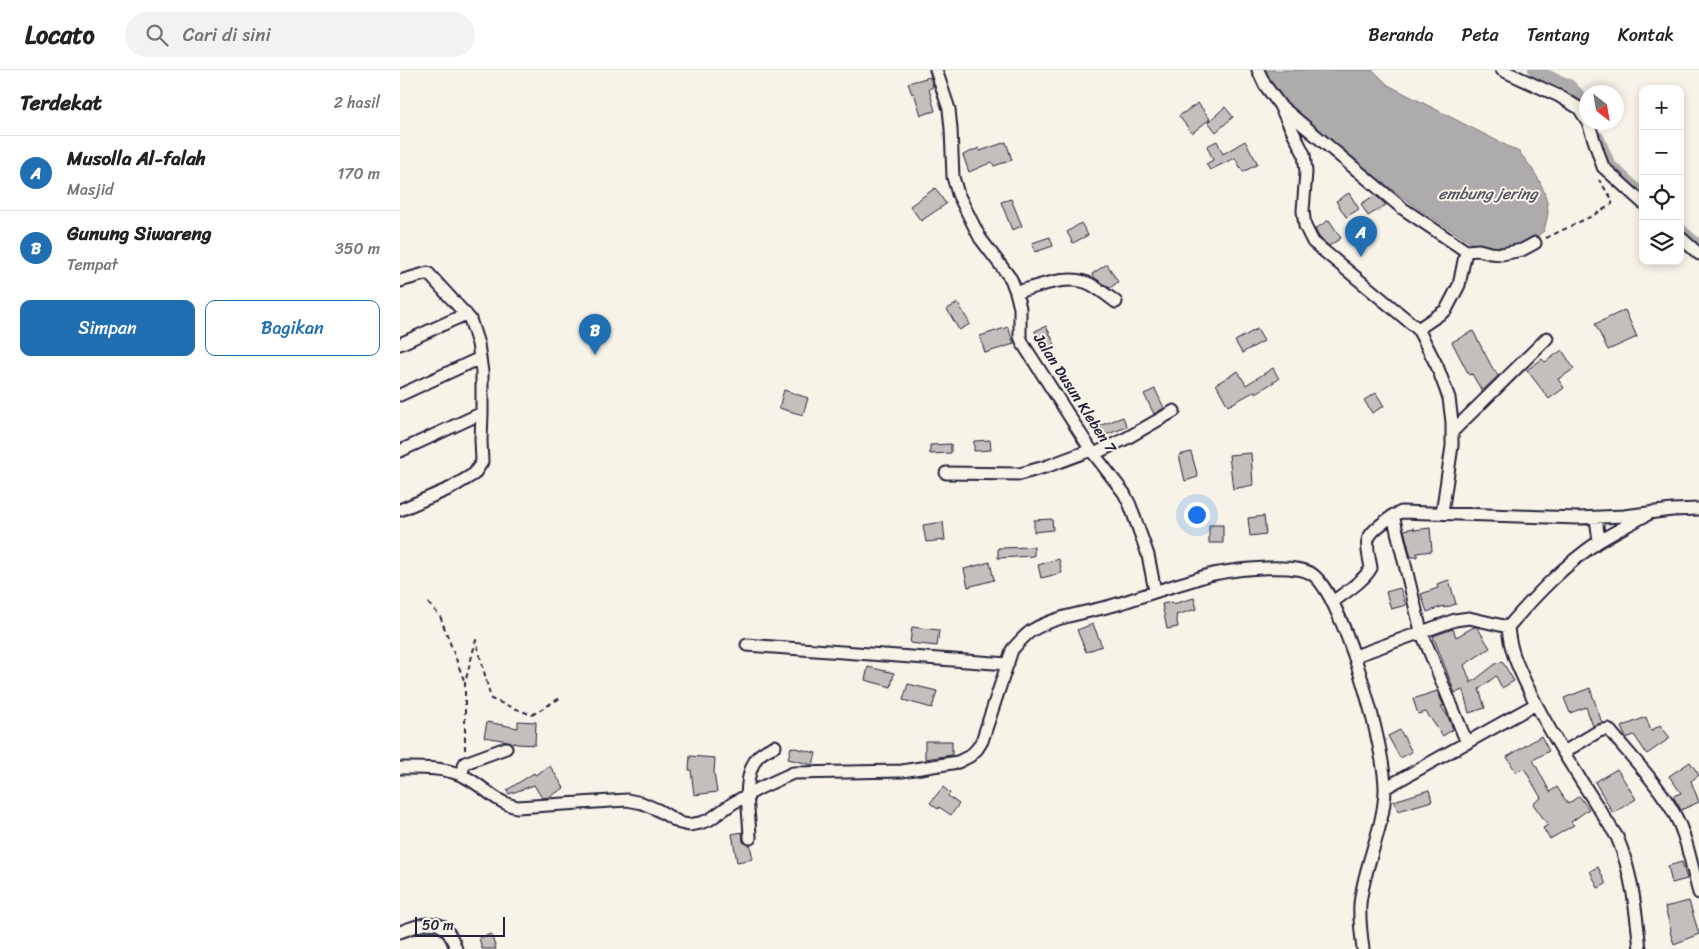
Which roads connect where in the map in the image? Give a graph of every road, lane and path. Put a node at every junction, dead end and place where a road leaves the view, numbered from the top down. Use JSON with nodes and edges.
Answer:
{"nodes":[{"id":1,"x":936,"y":70,"type":"edge"},
{"id":2,"x":1258,"y":70,"type":"edge"},
{"id":3,"x":1502,"y":70,"type":"edge"},
{"id":4,"x":1279,"y":104,"type":"junction"},
{"id":5,"x":1579,"y":108,"type":"edge"},
{"id":6,"x":1590,"y":130,"type":"edge"},
{"id":7,"x":1597,"y":177,"type":"dead end"},
{"id":8,"x":1639,"y":199,"type":"edge"},
{"id":9,"x":1684,"y":241,"type":"edge"},
{"id":10,"x":1535,"y":243,"type":"joint"},
{"id":11,"x":1466,"y":251,"type":"junction"},
{"id":12,"x":1699,"y":254,"type":"edge"},
{"id":13,"x":400,"y":281,"type":"edge"},
{"id":14,"x":1016,"y":292,"type":"junction"},
{"id":15,"x":1116,"y":302,"type":"dead end"},
{"id":16,"x":466,"y":314,"type":"junction"},
{"id":17,"x":1418,"y":329,"type":"junction"},
{"id":18,"x":1547,"y":338,"type":"dead end"},
{"id":19,"x":400,"y":344,"type":"edge"},
{"id":20,"x":480,"y":358,"type":"junction"},
{"id":21,"x":400,"y":395,"type":"edge"},
{"id":22,"x":1174,"y":411,"type":"dead end"},
{"id":23,"x":482,"y":413,"type":"junction"},
{"id":24,"x":1452,"y":432,"type":"junction"},
{"id":25,"x":400,"y":450,"type":"edge"},
{"id":26,"x":1092,"y":452,"type":"junction"},
{"id":27,"x":946,"y":472,"type":"dead end"},
{"id":28,"x":1699,"y":509,"type":"edge"},
{"id":29,"x":400,"y":510,"type":"edge"},
{"id":30,"x":1652,"y":512,"type":"junction"},
{"id":31,"x":1442,"y":513,"type":"junction"},
{"id":32,"x":1393,"y":515,"type":"junction"},
{"id":33,"x":1596,"y":518,"type":"junction"},
{"id":34,"x":1599,"y":542,"type":"junction"},
{"id":35,"x":1155,"y":591,"type":"junction"},
{"id":36,"x":1333,"y":602,"type":"junction"},
{"id":37,"x":428,"y":604,"type":"dead end"},
{"id":38,"x":1508,"y":627,"type":"junction"},
{"id":39,"x":1421,"y":631,"type":"junction"},
{"id":40,"x":747,"y":645,"type":"dead end"},
{"id":41,"x":1355,"y":656,"type":"junction"},
{"id":42,"x":1008,"y":664,"type":"junction"},
{"id":43,"x":465,"y":683,"type":"junction"},
{"id":44,"x":560,"y":698,"type":"dead end"},
{"id":45,"x":1536,"y":704,"type":"junction"},
{"id":46,"x":1467,"y":743,"type":"junction"},
{"id":47,"x":775,"y":746,"type":"dead end"},
{"id":48,"x":506,"y":748,"type":"dead end"},
{"id":49,"x":1564,"y":752,"type":"junction"},
{"id":50,"x":465,"y":763,"type":"junction"},
{"id":51,"x":400,"y":768,"type":"edge"},
{"id":52,"x":461,"y":775,"type":"junction"},
{"id":53,"x":1385,"y":788,"type":"junction"},
{"id":54,"x":748,"y":795,"type":"junction"},
{"id":55,"x":750,"y":838,"type":"dead end"},
{"id":56,"x":1699,"y":893,"type":"edge"},
{"id":57,"x":400,"y":932,"type":"edge"},
{"id":58,"x":456,"y":949,"type":"edge"},
{"id":59,"x":1363,"y":949,"type":"edge"},
{"id":60,"x":1640,"y":949,"type":"edge"}],
"edges":[{"from":1,"to":14,"type":"street","name":"Jalan Dusun Kleben 7"},
{"from":2,"to":4,"type":"street"},
{"from":3,"to":5,"type":"street"},
{"from":4,"to":11,"type":"street"},
{"from":4,"to":17,"type":"street"},
{"from":6,"to":8,"type":"street"},
{"from":7,"to":10,"type":"path"},
{"from":9,"to":12,"type":"street"},
{"from":10,"to":11,"type":"street"},
{"from":11,"to":17,"type":"street"},
{"from":13,"to":16,"type":"street"},
{"from":14,"to":15,"type":"street"},
{"from":14,"to":26,"type":"street","name":"Jalan Dusun Kleben 7"},
{"from":16,"to":19,"type":"street"},
{"from":16,"to":20,"type":"street"},
{"from":17,"to":24,"type":"street"},
{"from":18,"to":24,"type":"street"},
{"from":20,"to":21,"type":"street"},
{"from":20,"to":23,"type":"street"},
{"from":22,"to":26,"type":"street"},
{"from":23,"to":25,"type":"street"},
{"from":23,"to":29,"type":"street"},
{"from":24,"to":31,"type":"street"},
{"from":26,"to":27,"type":"street"},
{"from":26,"to":35,"type":"street","name":"Jalan Dusun Kleben 7"},
{"from":28,"to":30,"type":"street"},
{"from":30,"to":33,"type":"street"},
{"from":30,"to":34,"type":"street"},
{"from":31,"to":32,"type":"street"},
{"from":31,"to":33,"type":"street"},
{"from":32,"to":36,"type":"street"},
{"from":32,"to":39,"type":"street"},
{"from":33,"to":34,"type":"street"},
{"from":34,"to":38,"type":"street"},
{"from":35,"to":36,"type":"street"},
{"from":35,"to":42,"type":"street"},
{"from":36,"to":41,"type":"street"},
{"from":37,"to":43,"type":"path"},
{"from":38,"to":39,"type":"street"},
{"from":38,"to":45,"type":"street"},
{"from":39,"to":41,"type":"street"},
{"from":39,"to":46,"type":"street"},
{"from":40,"to":42,"type":"street"},
{"from":41,"to":53,"type":"street"},
{"from":42,"to":54,"type":"street"},
{"from":43,"to":44,"type":"path"},
{"from":43,"to":50,"type":"path"},
{"from":45,"to":46,"type":"street"},
{"from":45,"to":49,"type":"street"},
{"from":46,"to":53,"type":"street"},
{"from":47,"to":54,"type":"street"},
{"from":48,"to":50,"type":"street"},
{"from":49,"to":56,"type":"street"},
{"from":49,"to":60,"type":"street"},
{"from":50,"to":52,"type":"street"},
{"from":51,"to":52,"type":"street"},
{"from":52,"to":54,"type":"street"},
{"from":53,"to":59,"type":"street"},
{"from":54,"to":55,"type":"street"},
{"from":57,"to":58,"type":"street"}]}
